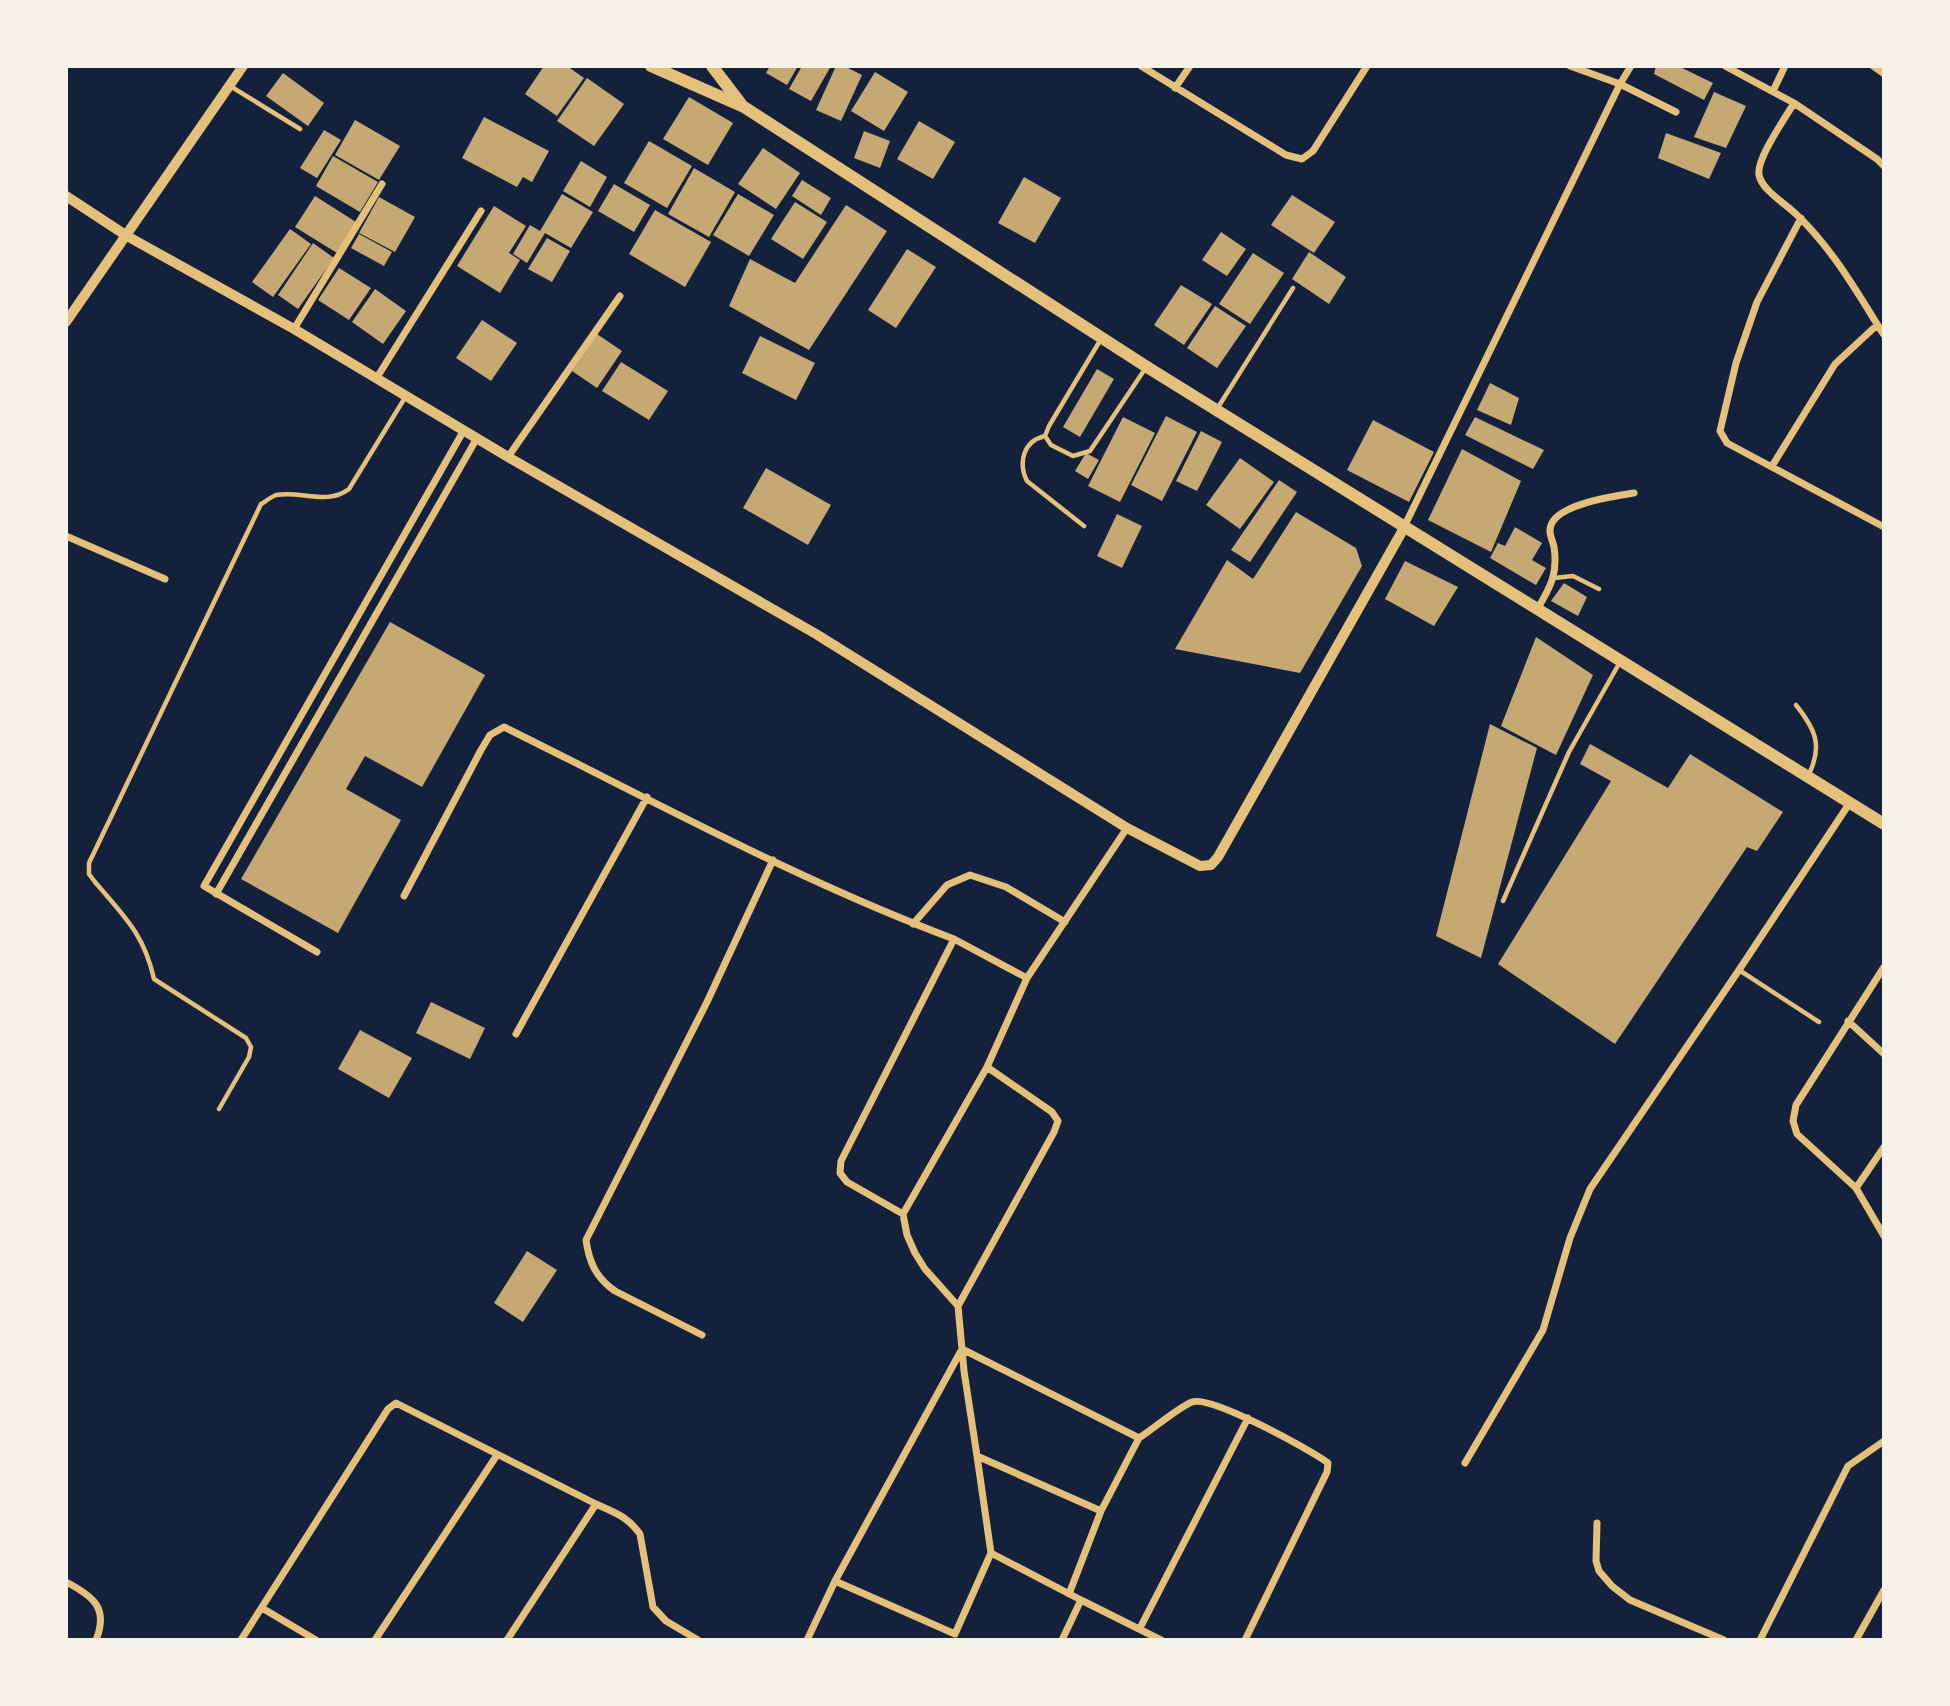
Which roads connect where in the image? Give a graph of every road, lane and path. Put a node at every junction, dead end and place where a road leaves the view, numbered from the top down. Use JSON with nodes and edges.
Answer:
{"nodes":[{"id":1,"x":243,"y":66,"type":"edge"},
{"id":2,"x":651,"y":66,"type":"edge"},
{"id":3,"x":712,"y":66,"type":"edge"},
{"id":4,"x":1141,"y":66,"type":"edge"},
{"id":5,"x":1190,"y":66,"type":"edge"},
{"id":6,"x":1367,"y":66,"type":"edge"},
{"id":7,"x":1570,"y":66,"type":"edge"},
{"id":8,"x":1631,"y":66,"type":"edge"},
{"id":9,"x":1724,"y":66,"type":"edge"},
{"id":10,"x":1785,"y":66,"type":"edge"},
{"id":11,"x":1873,"y":66,"type":"edge"},
{"id":12,"x":1884,"y":74,"type":"edge"},
{"id":13,"x":1620,"y":84,"type":"junction"},
{"id":14,"x":230,"y":86,"type":"junction"},
{"id":15,"x":1175,"y":88,"type":"junction"},
{"id":16,"x":1773,"y":91,"type":"junction"},
{"id":17,"x":1794,"y":103,"type":"junction"},
{"id":18,"x":744,"y":107,"type":"junction"},
{"id":19,"x":1676,"y":112,"type":"dead end"},
{"id":20,"x":300,"y":129,"type":"dead end"},
{"id":21,"x":1884,"y":166,"type":"edge"},
{"id":22,"x":382,"y":184,"type":"dead end"},
{"id":23,"x":66,"y":197,"type":"edge"},
{"id":24,"x":481,"y":211,"type":"dead end"},
{"id":25,"x":1801,"y":218,"type":"junction"},
{"id":26,"x":127,"y":236,"type":"junction"},
{"id":27,"x":1293,"y":288,"type":"dead end"},
{"id":28,"x":620,"y":296,"type":"dead end"},
{"id":29,"x":66,"y":321,"type":"edge"},
{"id":30,"x":1877,"y":325,"type":"junction"},
{"id":31,"x":294,"y":329,"type":"junction"},
{"id":32,"x":1884,"y":335,"type":"edge"},
{"id":33,"x":1102,"y":338,"type":"junction"},
{"id":34,"x":1147,"y":367,"type":"junction"},
{"id":35,"x":376,"y":379,"type":"junction"},
{"id":36,"x":405,"y":396,"type":"junction"},
{"id":37,"x":1216,"y":410,"type":"junction"},
{"id":38,"x":464,"y":430,"type":"junction"},
{"id":39,"x":1045,"y":436,"type":"junction"},
{"id":40,"x":477,"y":438,"type":"junction"},
{"id":41,"x":508,"y":457,"type":"junction"},
{"id":42,"x":1772,"y":466,"type":"junction"},
{"id":43,"x":1634,"y":493,"type":"dead end"},
{"id":44,"x":1084,"y":526,"type":"dead end"},
{"id":45,"x":1884,"y":527,"type":"edge"},
{"id":46,"x":1404,"y":528,"type":"junction"},
{"id":47,"x":66,"y":536,"type":"edge"},
{"id":48,"x":1554,"y":578,"type":"junction"},
{"id":49,"x":165,"y":579,"type":"dead end"},
{"id":50,"x":1599,"y":589,"type":"dead end"},
{"id":51,"x":371,"y":595,"type":"junction"},
{"id":52,"x":384,"y":602,"type":"junction"},
{"id":53,"x":1538,"y":608,"type":"junction"},
{"id":54,"x":1620,"y":661,"type":"junction"},
{"id":55,"x":1796,"y":705,"type":"dead end"},
{"id":56,"x":291,"y":734,"type":"junction"},
{"id":57,"x":304,"y":742,"type":"junction"},
{"id":58,"x":1807,"y":778,"type":"junction"},
{"id":59,"x":647,"y":797,"type":"junction"},
{"id":60,"x":1849,"y":804,"type":"junction"},
{"id":61,"x":1884,"y":824,"type":"edge"},
{"id":62,"x":1127,"y":828,"type":"junction"},
{"id":63,"x":773,"y":860,"type":"junction"},
{"id":64,"x":216,"y":894,"type":"junction"},
{"id":65,"x":404,"y":896,"type":"dead end"},
{"id":66,"x":1503,"y":901,"type":"dead end"},
{"id":67,"x":1065,"y":922,"type":"junction"},
{"id":68,"x":913,"y":924,"type":"junction"},
{"id":69,"x":954,"y":939,"type":"junction"},
{"id":70,"x":317,"y":952,"type":"dead end"},
{"id":71,"x":1884,"y":967,"type":"edge"},
{"id":72,"x":1739,"y":970,"type":"junction"},
{"id":73,"x":1027,"y":978,"type":"junction"},
{"id":74,"x":1848,"y":1021,"type":"junction"},
{"id":75,"x":1819,"y":1022,"type":"dead end"},
{"id":76,"x":516,"y":1034,"type":"dead end"},
{"id":77,"x":1884,"y":1054,"type":"edge"},
{"id":78,"x":987,"y":1067,"type":"junction"},
{"id":79,"x":219,"y":1109,"type":"dead end"},
{"id":80,"x":1884,"y":1147,"type":"edge"},
{"id":81,"x":1856,"y":1188,"type":"junction"},
{"id":82,"x":903,"y":1214,"type":"junction"},
{"id":83,"x":1884,"y":1236,"type":"edge"},
{"id":84,"x":958,"y":1306,"type":"junction"},
{"id":85,"x":702,"y":1335,"type":"dead end"},
{"id":86,"x":962,"y":1349,"type":"junction"},
{"id":87,"x":1248,"y":1419,"type":"junction"},
{"id":88,"x":1139,"y":1438,"type":"junction"},
{"id":89,"x":1884,"y":1441,"type":"edge"},
{"id":90,"x":497,"y":1455,"type":"junction"},
{"id":91,"x":977,"y":1455,"type":"junction"},
{"id":92,"x":1465,"y":1463,"type":"dead end"},
{"id":93,"x":596,"y":1504,"type":"junction"},
{"id":94,"x":1101,"y":1511,"type":"junction"},
{"id":95,"x":1597,"y":1523,"type":"dead end"},
{"id":96,"x":991,"y":1553,"type":"junction"},
{"id":97,"x":835,"y":1581,"type":"junction"},
{"id":98,"x":66,"y":1582,"type":"edge"},
{"id":99,"x":1884,"y":1590,"type":"edge"},
{"id":100,"x":1069,"y":1594,"type":"junction"},
{"id":101,"x":1081,"y":1600,"type":"junction"},
{"id":102,"x":262,"y":1608,"type":"junction"},
{"id":103,"x":1140,"y":1628,"type":"junction"},
{"id":104,"x":954,"y":1637,"type":"edge"},
{"id":105,"x":1161,"y":1639,"type":"edge"},
{"id":106,"x":96,"y":1640,"type":"edge"},
{"id":107,"x":241,"y":1640,"type":"edge"},
{"id":108,"x":316,"y":1640,"type":"edge"},
{"id":109,"x":375,"y":1640,"type":"edge"},
{"id":110,"x":507,"y":1640,"type":"edge"},
{"id":111,"x":698,"y":1640,"type":"edge"},
{"id":112,"x":807,"y":1640,"type":"edge"},
{"id":113,"x":1062,"y":1640,"type":"edge"},
{"id":114,"x":1245,"y":1640,"type":"edge"},
{"id":115,"x":1724,"y":1640,"type":"edge"},
{"id":116,"x":1760,"y":1640,"type":"edge"},
{"id":117,"x":1856,"y":1640,"type":"edge"}],
"edges":[{"from":1,"to":14,"type":"street"},
{"from":2,"to":18,"type":"main road"},
{"from":3,"to":18,"type":"main road"},
{"from":4,"to":15,"type":"street"},
{"from":5,"to":15,"type":"street"},
{"from":6,"to":15,"type":"street"},
{"from":7,"to":13,"type":"street"},
{"from":8,"to":13,"type":"street"},
{"from":9,"to":16,"type":"street"},
{"from":10,"to":16,"type":"street"},
{"from":11,"to":12,"type":"street"},
{"from":13,"to":19,"type":"street"},
{"from":13,"to":46,"type":"street"},
{"from":14,"to":20,"type":"lane"},
{"from":14,"to":26,"type":"street"},
{"from":16,"to":17,"type":"street"},
{"from":17,"to":21,"type":"street"},
{"from":17,"to":25,"type":"street"},
{"from":18,"to":33,"type":"main road"},
{"from":22,"to":31,"type":"street"},
{"from":23,"to":26,"type":"street"},
{"from":24,"to":35,"type":"street"},
{"from":25,"to":30,"type":"street"},
{"from":25,"to":42,"type":"street"},
{"from":26,"to":29,"type":"street"},
{"from":26,"to":31,"type":"street"},
{"from":27,"to":37,"type":"lane"},
{"from":28,"to":41,"type":"street"},
{"from":30,"to":32,"type":"street"},
{"from":30,"to":42,"type":"street"},
{"from":31,"to":35,"type":"street"},
{"from":33,"to":34,"type":"main road"},
{"from":33,"to":39,"type":"lane"},
{"from":34,"to":37,"type":"main road"},
{"from":34,"to":39,"type":"lane"},
{"from":35,"to":36,"type":"street"},
{"from":36,"to":38,"type":"street"},
{"from":36,"to":79,"type":"lane"},
{"from":37,"to":46,"type":"main road"},
{"from":38,"to":40,"type":"street"},
{"from":38,"to":51,"type":"street"},
{"from":39,"to":44,"type":"lane"},
{"from":40,"to":41,"type":"street"},
{"from":40,"to":52,"type":"street"},
{"from":41,"to":62,"type":"street"},
{"from":42,"to":45,"type":"street"},
{"from":43,"to":48,"type":"street"},
{"from":46,"to":53,"type":"main road"},
{"from":46,"to":62,"type":"street"},
{"from":47,"to":49,"type":"street"},
{"from":48,"to":50,"type":"lane"},
{"from":48,"to":53,"type":"street"},
{"from":51,"to":52,"type":"street"},
{"from":51,"to":56,"type":"street"},
{"from":52,"to":57,"type":"street"},
{"from":53,"to":54,"type":"main road"},
{"from":54,"to":58,"type":"main road"},
{"from":54,"to":66,"type":"lane"},
{"from":55,"to":58,"type":"lane"},
{"from":56,"to":57,"type":"street"},
{"from":56,"to":64,"type":"street"},
{"from":57,"to":64,"type":"street"},
{"from":58,"to":60,"type":"main road"},
{"from":59,"to":63,"type":"street"},
{"from":59,"to":65,"type":"street"},
{"from":59,"to":76,"type":"street"},
{"from":60,"to":61,"type":"main road"},
{"from":60,"to":72,"type":"street"},
{"from":62,"to":67,"type":"street"},
{"from":63,"to":68,"type":"street"},
{"from":63,"to":85,"type":"street"},
{"from":64,"to":70,"type":"street"},
{"from":67,"to":68,"type":"street"},
{"from":67,"to":73,"type":"street"},
{"from":68,"to":69,"type":"street"},
{"from":69,"to":73,"type":"street"},
{"from":69,"to":82,"type":"street"},
{"from":71,"to":74,"type":"street"},
{"from":72,"to":75,"type":"lane"},
{"from":72,"to":92,"type":"street"},
{"from":73,"to":78,"type":"street"},
{"from":74,"to":77,"type":"street"},
{"from":74,"to":81,"type":"street"},
{"from":78,"to":82,"type":"street"},
{"from":78,"to":84,"type":"street"},
{"from":80,"to":81,"type":"street"},
{"from":81,"to":83,"type":"street"},
{"from":82,"to":84,"type":"street"},
{"from":84,"to":86,"type":"street"},
{"from":86,"to":88,"type":"street"},
{"from":86,"to":91,"type":"street"},
{"from":86,"to":97,"type":"street"},
{"from":87,"to":88,"type":"street"},
{"from":87,"to":103,"type":"street"},
{"from":87,"to":114,"type":"street"},
{"from":88,"to":94,"type":"street"},
{"from":89,"to":116,"type":"street"},
{"from":90,"to":93,"type":"street"},
{"from":90,"to":102,"type":"street"},
{"from":90,"to":109,"type":"street"},
{"from":91,"to":94,"type":"street"},
{"from":91,"to":96,"type":"street"},
{"from":93,"to":110,"type":"street"},
{"from":93,"to":111,"type":"street"},
{"from":94,"to":100,"type":"street"},
{"from":95,"to":115,"type":"street"},
{"from":96,"to":100,"type":"street"},
{"from":96,"to":104,"type":"street"},
{"from":97,"to":104,"type":"street"},
{"from":97,"to":112,"type":"street"},
{"from":98,"to":106,"type":"street"},
{"from":99,"to":117,"type":"street"},
{"from":100,"to":101,"type":"street"},
{"from":101,"to":103,"type":"street"},
{"from":101,"to":113,"type":"street"},
{"from":102,"to":107,"type":"street"},
{"from":102,"to":108,"type":"street"},
{"from":103,"to":105,"type":"street"}]}
